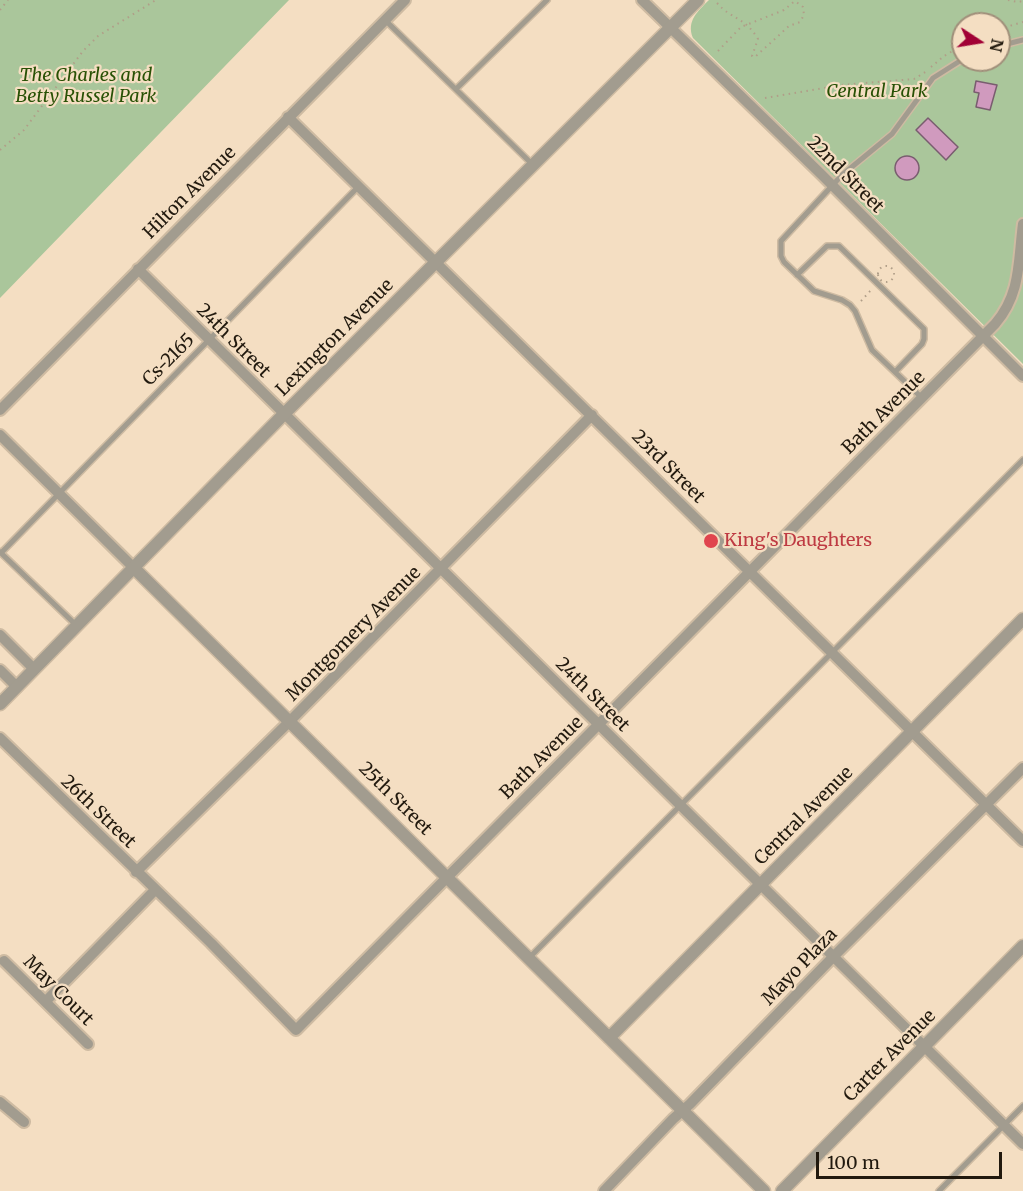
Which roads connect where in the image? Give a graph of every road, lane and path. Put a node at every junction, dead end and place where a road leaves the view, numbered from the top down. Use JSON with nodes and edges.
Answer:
{"nodes":[{"id":1,"x":8,"y":0,"type":"edge"},
{"id":2,"x":156,"y":0,"type":"edge"},
{"id":3,"x":405,"y":0,"type":"edge"},
{"id":4,"x":547,"y":0,"type":"edge"},
{"id":5,"x":642,"y":0,"type":"edge"},
{"id":6,"x":698,"y":0,"type":"edge"},
{"id":7,"x":1008,"y":0,"type":"edge"},
{"id":8,"x":796,"y":1,"type":"edge"},
{"id":9,"x":1023,"y":1,"type":"edge"},
{"id":10,"x":1018,"y":2,"type":"junction"},
{"id":11,"x":717,"y":3,"type":"dead end"},
{"id":12,"x":1023,"y":8,"type":"edge"},
{"id":13,"x":0,"y":10,"type":"edge"},
{"id":14,"x":385,"y":20,"type":"junction"},
{"id":15,"x":749,"y":24,"type":"junction"},
{"id":16,"x":671,"y":28,"type":"junction"},
{"id":17,"x":718,"y":51,"type":"dead end"},
{"id":18,"x":951,"y":52,"type":"edge"},
{"id":19,"x":951,"y":67,"type":"edge"},
{"id":20,"x":456,"y":89,"type":"junction"},
{"id":21,"x":765,"y":98,"type":"dead end"},
{"id":22,"x":288,"y":117,"type":"junction"},
{"id":23,"x":0,"y":150,"type":"edge"},
{"id":24,"x":533,"y":165,"type":"junction"},
{"id":25,"x":832,"y":185,"type":"junction"},
{"id":26,"x":358,"y":187,"type":"junction"},
{"id":27,"x":1023,"y":224,"type":"edge"},
{"id":28,"x":436,"y":262,"type":"junction"},
{"id":29,"x":896,"y":265,"type":"dead end"},
{"id":30,"x":138,"y":269,"type":"junction"},
{"id":31,"x":892,"y":269,"type":"junction"},
{"id":32,"x":879,"y":271,"type":"dead end"},
{"id":33,"x":797,"y":275,"type":"junction"},
{"id":34,"x":890,"y":281,"type":"dead end"},
{"id":35,"x":983,"y":337,"type":"junction"},
{"id":36,"x":209,"y":341,"type":"junction"},
{"id":37,"x":895,"y":372,"type":"junction"},
{"id":38,"x":1023,"y":376,"type":"edge"},
{"id":39,"x":922,"y":398,"type":"junction"},
{"id":40,"x":0,"y":410,"type":"edge"},
{"id":41,"x":285,"y":414,"type":"junction"},
{"id":42,"x":592,"y":415,"type":"junction"},
{"id":43,"x":0,"y":435,"type":"edge"},
{"id":44,"x":1023,"y":460,"type":"edge"},
{"id":45,"x":58,"y":493,"type":"junction"},
{"id":46,"x":1,"y":552,"type":"edge"},
{"id":47,"x":134,"y":568,"type":"junction"},
{"id":48,"x":441,"y":569,"type":"junction"},
{"id":49,"x":750,"y":572,"type":"junction"},
{"id":50,"x":1023,"y":619,"type":"edge"},
{"id":51,"x":76,"y":625,"type":"junction"},
{"id":52,"x":0,"y":635,"type":"edge"},
{"id":53,"x":831,"y":652,"type":"junction"},
{"id":54,"x":34,"y":669,"type":"junction"},
{"id":55,"x":0,"y":670,"type":"edge"},
{"id":56,"x":17,"y":687,"type":"junction"},
{"id":57,"x":0,"y":704,"type":"edge"},
{"id":58,"x":290,"y":721,"type":"junction"},
{"id":59,"x":599,"y":724,"type":"junction"},
{"id":60,"x":912,"y":732,"type":"junction"},
{"id":61,"x":0,"y":738,"type":"edge"},
{"id":62,"x":1023,"y":768,"type":"edge"},
{"id":63,"x":986,"y":805,"type":"junction"},
{"id":64,"x":680,"y":806,"type":"junction"},
{"id":65,"x":1023,"y":841,"type":"edge"},
{"id":66,"x":136,"y":872,"type":"junction"},
{"id":67,"x":448,"y":877,"type":"junction"},
{"id":68,"x":761,"y":885,"type":"junction"},
{"id":69,"x":156,"y":890,"type":"junction"},
{"id":70,"x":174,"y":908,"type":"joint"},
{"id":71,"x":1023,"y":946,"type":"edge"},
{"id":72,"x":833,"y":957,"type":"junction"},
{"id":73,"x":529,"y":958,"type":"junction"},
{"id":74,"x":4,"y":961,"type":"dead end"},
{"id":75,"x":46,"y":1001,"type":"junction"},
{"id":76,"x":609,"y":1038,"type":"junction"},
{"id":77,"x":88,"y":1044,"type":"dead end"},
{"id":78,"x":924,"y":1047,"type":"junction"},
{"id":79,"x":0,"y":1102,"type":"edge"},
{"id":80,"x":1023,"y":1106,"type":"edge"},
{"id":81,"x":684,"y":1110,"type":"junction"},
{"id":82,"x":24,"y":1122,"type":"dead end"},
{"id":83,"x":1004,"y":1125,"type":"junction"},
{"id":84,"x":1023,"y":1144,"type":"edge"},
{"id":85,"x":604,"y":1191,"type":"edge"},
{"id":86,"x":764,"y":1191,"type":"edge"},
{"id":87,"x":782,"y":1191,"type":"edge"},
{"id":88,"x":939,"y":1191,"type":"edge"}],
"edges":[{"from":1,"to":13,"type":"path"},
{"from":2,"to":23,"type":"path"},
{"from":3,"to":14,"type":"street","name":"Hilton Avenue"},
{"from":4,"to":20,"type":"lane"},
{"from":5,"to":16,"type":"street","name":"22nd Street"},
{"from":6,"to":16,"type":"street","name":"Lexington Avenue"},
{"from":7,"to":10,"type":"path"},
{"from":8,"to":15,"type":"path"},
{"from":8,"to":15,"type":"path"},
{"from":9,"to":10,"type":"path"},
{"from":10,"to":12,"type":"path"},
{"from":11,"to":15,"type":"path"},
{"from":14,"to":20,"type":"lane"},
{"from":14,"to":22,"type":"street","name":"Hilton Avenue"},
{"from":15,"to":17,"type":"path"},
{"from":16,"to":24,"type":"street","name":"Lexington Avenue"},
{"from":16,"to":25,"type":"street","name":"22nd Street"},
{"from":18,"to":21,"type":"path"},
{"from":19,"to":25,"type":"lane"},
{"from":20,"to":24,"type":"lane"},
{"from":22,"to":26,"type":"street","name":"23rd Street"},
{"from":22,"to":30,"type":"street","name":"Hilton Avenue"},
{"from":24,"to":28,"type":"street","name":"Lexington Avenue"},
{"from":25,"to":33,"type":"lane"},
{"from":25,"to":35,"type":"street","name":"22nd Street"},
{"from":26,"to":28,"type":"street","name":"23rd Street"},
{"from":26,"to":36,"type":"lane","name":"Cs-2165"},
{"from":27,"to":35,"type":"street","name":"Bath Avenue"},
{"from":28,"to":41,"type":"street","name":"Lexington Avenue"},
{"from":28,"to":42,"type":"street","name":"23rd Street"},
{"from":29,"to":31,"type":"path"},
{"from":30,"to":36,"type":"street","name":"24th Street"},
{"from":30,"to":40,"type":"street","name":"Hilton Avenue"},
{"from":31,"to":32,"type":"path"},
{"from":31,"to":34,"type":"path"},
{"from":33,"to":37,"type":"lane"},
{"from":33,"to":37,"type":"lane"},
{"from":35,"to":38,"type":"street","name":"22nd Street"},
{"from":35,"to":39,"type":"street","name":"Bath Avenue"},
{"from":36,"to":41,"type":"street","name":"24th Street"},
{"from":36,"to":45,"type":"lane","name":"Cs-2165"},
{"from":37,"to":39,"type":"lane"},
{"from":39,"to":49,"type":"street","name":"Bath Avenue"},
{"from":41,"to":47,"type":"street","name":"Lexington Avenue"},
{"from":41,"to":48,"type":"street","name":"24th Street"},
{"from":42,"to":48,"type":"street","name":"Montgomery Avenue"},
{"from":42,"to":49,"type":"street","name":"23rd Street"},
{"from":43,"to":45,"type":"street","name":"25th Street"},
{"from":44,"to":53,"type":"lane"},
{"from":45,"to":46,"type":"lane","name":"Cs-2165"},
{"from":45,"to":47,"type":"street","name":"25th Street"},
{"from":46,"to":51,"type":"lane"},
{"from":47,"to":51,"type":"street","name":"Lexington Avenue"},
{"from":47,"to":58,"type":"street","name":"25th Street"},
{"from":48,"to":58,"type":"street","name":"Montgomery Avenue"},
{"from":48,"to":59,"type":"street","name":"24th Street"},
{"from":49,"to":53,"type":"street","name":"23rd Street"},
{"from":49,"to":59,"type":"street","name":"Bath Avenue"},
{"from":50,"to":60,"type":"street","name":"Central Avenue"},
{"from":51,"to":54,"type":"street","name":"Lexington Avenue"},
{"from":52,"to":54,"type":"street"},
{"from":53,"to":60,"type":"street","name":"23rd Street"},
{"from":53,"to":64,"type":"lane"},
{"from":54,"to":56,"type":"street","name":"Lexington Avenue"},
{"from":55,"to":56,"type":"street"},
{"from":56,"to":57,"type":"street","name":"Lexington Avenue"},
{"from":58,"to":66,"type":"street","name":"Montgomery Avenue"},
{"from":58,"to":67,"type":"street","name":"25th Street"},
{"from":59,"to":64,"type":"street","name":"24th Street"},
{"from":59,"to":67,"type":"street","name":"Bath Avenue"},
{"from":60,"to":63,"type":"street","name":"23rd Street"},
{"from":60,"to":68,"type":"street","name":"Central Avenue"},
{"from":61,"to":66,"type":"street","name":"26th Street"},
{"from":62,"to":63,"type":"street","name":"Mayo Plaza"},
{"from":63,"to":65,"type":"street","name":"23rd Street"},
{"from":63,"to":72,"type":"street","name":"Mayo Plaza"},
{"from":64,"to":68,"type":"street","name":"24th Street"},
{"from":64,"to":73,"type":"lane"},
{"from":66,"to":69,"type":"street","name":"26th Street"},
{"from":67,"to":70,"type":"street","name":"Bath Avenue"},
{"from":67,"to":73,"type":"street","name":"25th Street"},
{"from":68,"to":72,"type":"street","name":"24th Street"},
{"from":68,"to":76,"type":"street","name":"Central Avenue"},
{"from":69,"to":70,"type":"street","name":"26th Street"},
{"from":69,"to":75,"type":"street"},
{"from":71,"to":78,"type":"street","name":"Carter Avenue"},
{"from":72,"to":78,"type":"street","name":"24th Street"},
{"from":72,"to":81,"type":"street","name":"Mayo Plaza"},
{"from":73,"to":76,"type":"street","name":"25th Street"},
{"from":74,"to":75,"type":"street","name":"May Court"},
{"from":75,"to":77,"type":"street","name":"May Court"},
{"from":76,"to":81,"type":"street","name":"25th Street"},
{"from":78,"to":83,"type":"street","name":"24th Street"},
{"from":78,"to":87,"type":"street","name":"Carter Avenue"},
{"from":79,"to":82,"type":"street"},
{"from":80,"to":83,"type":"lane"},
{"from":81,"to":85,"type":"street","name":"Mayo Plaza"},
{"from":81,"to":86,"type":"street","name":"25th Street"},
{"from":83,"to":84,"type":"street","name":"24th Street"},
{"from":83,"to":88,"type":"lane"}]}
